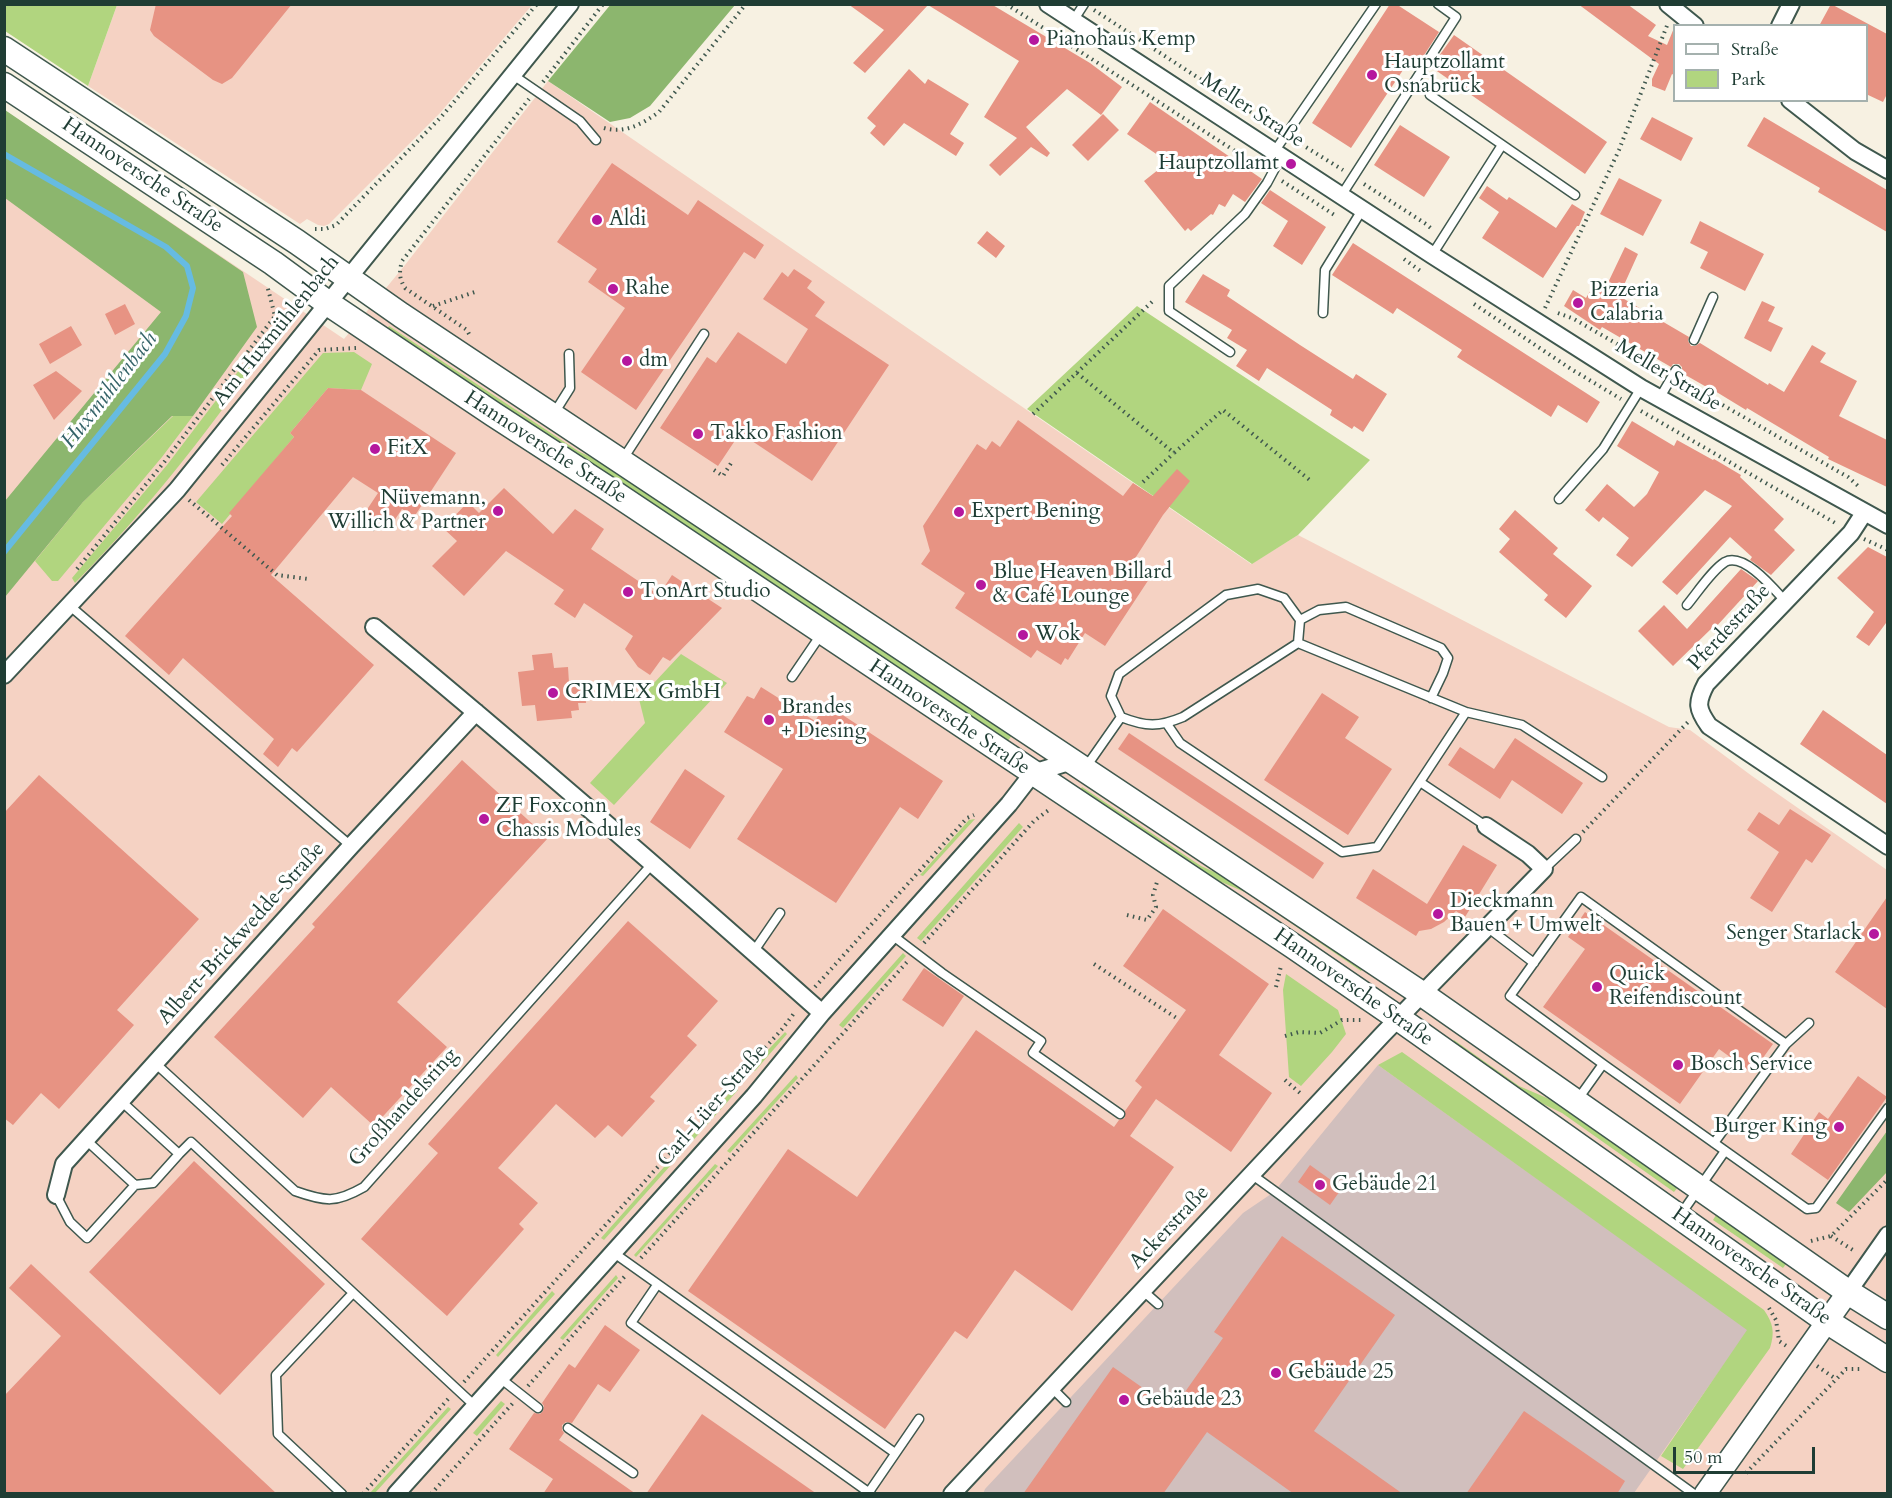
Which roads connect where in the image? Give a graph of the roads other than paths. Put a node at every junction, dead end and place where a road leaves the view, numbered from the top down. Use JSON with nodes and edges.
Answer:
{"nodes":[{"id":1,"x":570,"y":4,"type":"edge"},
{"id":2,"x":1085,"y":4,"type":"edge"},
{"id":3,"x":1376,"y":4,"type":"edge"},
{"id":4,"x":1438,"y":4,"type":"edge"},
{"id":5,"x":1791,"y":4,"type":"edge"},
{"id":6,"x":1670,"y":7,"type":"edge"},
{"id":7,"x":1059,"y":9,"type":"edge"},
{"id":8,"x":1692,"y":24,"type":"edge"},
{"id":9,"x":1780,"y":24,"type":"edge"},
{"id":10,"x":4,"y":49,"type":"edge"},
{"id":11,"x":513,"y":75,"type":"junction"},
{"id":12,"x":4,"y":85,"type":"edge"},
{"id":13,"x":1430,"y":95,"type":"dead end"},
{"id":14,"x":1793,"y":102,"type":"edge"},
{"id":15,"x":596,"y":140,"type":"dead end"},
{"id":16,"x":1502,"y":145,"type":"junction"},
{"id":17,"x":1277,"y":155,"type":"junction"},
{"id":18,"x":1887,"y":170,"type":"edge"},
{"id":19,"x":1575,"y":195,"type":"dead end"},
{"id":20,"x":1341,"y":196,"type":"junction"},
{"id":21,"x":1362,"y":210,"type":"junction"},
{"id":22,"x":1432,"y":255,"type":"junction"},
{"id":23,"x":349,"y":279,"type":"junction"},
{"id":24,"x":1713,"y":297,"type":"dead end"},
{"id":25,"x":329,"y":304,"type":"junction"},
{"id":26,"x":1323,"y":313,"type":"dead end"},
{"id":27,"x":705,"y":334,"type":"dead end"},
{"id":28,"x":1694,"y":340,"type":"dead end"},
{"id":29,"x":1230,"y":352,"type":"dead end"},
{"id":30,"x":569,"y":354,"type":"dead end"},
{"id":31,"x":1675,"y":373,"type":"road end"},
{"id":32,"x":1641,"y":388,"type":"junction"},
{"id":33,"x":1659,"y":399,"type":"junction"},
{"id":34,"x":552,"y":416,"type":"junction"},
{"id":35,"x":621,"y":462,"type":"junction"},
{"id":36,"x":1559,"y":499,"type":"dead end"},
{"id":37,"x":1864,"y":513,"type":"junction"},
{"id":38,"x":1887,"y":525,"type":"edge"},
{"id":39,"x":1785,"y":601,"type":"junction"},
{"id":40,"x":1687,"y":605,"type":"dead end"},
{"id":41,"x":70,"y":606,"type":"junction"},
{"id":42,"x":1300,"y":620,"type":"junction"},
{"id":43,"x":374,"y":627,"type":"dead end"},
{"id":44,"x":822,"y":633,"type":"junction"},
{"id":45,"x":1298,"y":643,"type":"junction"},
{"id":46,"x":4,"y":675,"type":"edge"},
{"id":47,"x":792,"y":677,"type":"dead end"},
{"id":48,"x":1431,"y":698,"type":"junction"},
{"id":49,"x":476,"y":711,"type":"junction"},
{"id":50,"x":1466,"y":712,"type":"junction"},
{"id":51,"x":1121,"y":717,"type":"junction"},
{"id":52,"x":1167,"y":724,"type":"junction"},
{"id":53,"x":1078,"y":765,"type":"junction"},
{"id":54,"x":1033,"y":773,"type":"junction"},
{"id":55,"x":1602,"y":777,"type":"dead end"},
{"id":56,"x":1420,"y":782,"type":"junction"},
{"id":57,"x":1486,"y":826,"type":"joint"},
{"id":58,"x":1576,"y":839,"type":"road end"},
{"id":59,"x":351,"y":846,"type":"junction"},
{"id":60,"x":1887,"y":846,"type":"edge"},
{"id":61,"x":653,"y":863,"type":"junction"},
{"id":62,"x":1544,"y":869,"type":"junction"},
{"id":63,"x":780,"y":913,"type":"dead end"},
{"id":64,"x":1487,"y":927,"type":"junction"},
{"id":65,"x":892,"y":935,"type":"junction"},
{"id":66,"x":754,"y":951,"type":"junction"},
{"id":67,"x":1534,"y":963,"type":"junction"},
{"id":68,"x":1422,"y":994,"type":"junction"},
{"id":69,"x":822,"y":1013,"type":"junction"},
{"id":70,"x":1398,"y":1018,"type":"junction"},
{"id":71,"x":1809,"y":1023,"type":"dead end"},
{"id":72,"x":1786,"y":1044,"type":"junction"},
{"id":73,"x":155,"y":1063,"type":"junction"},
{"id":74,"x":1603,"y":1064,"type":"junction"},
{"id":75,"x":121,"y":1101,"type":"junction"},
{"id":76,"x":1576,"y":1102,"type":"junction"},
{"id":77,"x":1887,"y":1108,"type":"edge"},
{"id":78,"x":1120,"y":1114,"type":"dead end"},
{"id":79,"x":86,"y":1140,"type":"junction"},
{"id":80,"x":1714,"y":1143,"type":"junction"},
{"id":81,"x":1725,"y":1151,"type":"junction"},
{"id":82,"x":179,"y":1154,"type":"junction"},
{"id":83,"x":1251,"y":1174,"type":"junction"},
{"id":84,"x":135,"y":1185,"type":"junction"},
{"id":85,"x":1699,"y":1188,"type":"junction"},
{"id":86,"x":56,"y":1195,"type":"joint"},
{"id":87,"x":1679,"y":1216,"type":"junction"},
{"id":88,"x":1887,"y":1235,"type":"edge"},
{"id":89,"x":614,"y":1253,"type":"junction"},
{"id":90,"x":657,"y":1285,"type":"junction"},
{"id":91,"x":1143,"y":1290,"type":"junction"},
{"id":92,"x":1848,"y":1292,"type":"junction"},
{"id":93,"x":353,"y":1293,"type":"junction"},
{"id":94,"x":1158,"y":1304,"type":"dead end"},
{"id":95,"x":1887,"y":1317,"type":"edge"},
{"id":96,"x":1828,"y":1322,"type":"junction"},
{"id":97,"x":1887,"y":1360,"type":"edge"},
{"id":98,"x":500,"y":1378,"type":"junction"},
{"id":99,"x":1051,"y":1387,"type":"junction"},
{"id":100,"x":1066,"y":1402,"type":"dead end"},
{"id":101,"x":475,"y":1406,"type":"junction"},
{"id":102,"x":538,"y":1408,"type":"dead end"},
{"id":103,"x":919,"y":1419,"type":"dead end"},
{"id":104,"x":568,"y":1428,"type":"dead end"},
{"id":105,"x":895,"y":1453,"type":"junction"},
{"id":106,"x":633,"y":1473,"type":"dead end"},
{"id":107,"x":870,"y":1493,"type":"edge"},
{"id":108,"x":1705,"y":1493,"type":"edge"},
{"id":109,"x":342,"y":1494,"type":"edge"},
{"id":110,"x":396,"y":1494,"type":"edge"},
{"id":111,"x":952,"y":1494,"type":"edge"}],
"edges":[{"from":1,"to":11,"type":"street","name":"Am Huxmühlenbach"},
{"from":2,"to":7,"type":"lane"},
{"from":3,"to":17,"type":"lane"},
{"from":4,"to":20,"type":"lane"},
{"from":5,"to":9,"type":"street"},
{"from":6,"to":8,"type":"street"},
{"from":7,"to":17,"type":"street","name":"Meller Straße"},
{"from":10,"to":23,"type":"main road","name":"Hannoversche Straße"},
{"from":11,"to":15,"type":"lane"},
{"from":11,"to":23,"type":"street","name":"Am Huxmühlenbach"},
{"from":12,"to":25,"type":"main road","name":"Hannoversche Straße"},
{"from":13,"to":16,"type":"lane"},
{"from":14,"to":18,"type":"street"},
{"from":16,"to":19,"type":"lane"},
{"from":16,"to":22,"type":"lane"},
{"from":17,"to":20,"type":"street","name":"Meller Straße"},
{"from":17,"to":29,"type":"lane"},
{"from":20,"to":21,"type":"street","name":"Meller Straße"},
{"from":21,"to":22,"type":"street","name":"Meller Straße"},
{"from":21,"to":26,"type":"lane"},
{"from":22,"to":32,"type":"street","name":"Meller Straße"},
{"from":23,"to":25,"type":"street","name":"Am Huxmühlenbach"},
{"from":23,"to":34,"type":"main road","name":"Hannoversche Straße"},
{"from":24,"to":28,"type":"lane"},
{"from":25,"to":41,"type":"street","name":"Am Huxmühlenbach"},
{"from":25,"to":44,"type":"main road","name":"Hannoversche Straße"},
{"from":27,"to":35,"type":"lane"},
{"from":30,"to":34,"type":"lane"},
{"from":31,"to":33,"type":"lane"},
{"from":32,"to":33,"type":"street","name":"Meller Straße"},
{"from":32,"to":36,"type":"lane"},
{"from":33,"to":37,"type":"street","name":"Meller Straße"},
{"from":34,"to":35,"type":"main road","name":"Hannoversche Straße"},
{"from":35,"to":53,"type":"main road","name":"Hannoversche Straße"},
{"from":37,"to":38,"type":"street","name":"Meller Straße"},
{"from":37,"to":39,"type":"street","name":"Pferdestraße"},
{"from":39,"to":40,"type":"lane"},
{"from":39,"to":60,"type":"street","name":"Pferdestraße"},
{"from":41,"to":46,"type":"street","name":"Am Huxmühlenbach"},
{"from":41,"to":59,"type":"lane"},
{"from":42,"to":45,"type":"lane"},
{"from":42,"to":48,"type":"lane"},
{"from":42,"to":51,"type":"lane"},
{"from":43,"to":49,"type":"street"},
{"from":44,"to":47,"type":"lane"},
{"from":44,"to":54,"type":"main road","name":"Hannoversche Straße"},
{"from":45,"to":48,"type":"lane"},
{"from":45,"to":52,"type":"lane"},
{"from":48,"to":50,"type":"lane"},
{"from":49,"to":59,"type":"street","name":"Albert-Brickwedde-Straße"},
{"from":49,"to":61,"type":"street"},
{"from":50,"to":55,"type":"lane"},
{"from":50,"to":56,"type":"lane"},
{"from":51,"to":52,"type":"lane"},
{"from":51,"to":53,"type":"lane"},
{"from":52,"to":56,"type":"lane"},
{"from":53,"to":54,"type":"street"},
{"from":53,"to":68,"type":"main road","name":"Hannoversche Straße"},
{"from":54,"to":65,"type":"street","name":"Carl-Lüer-Straße"},
{"from":54,"to":70,"type":"main road","name":"Hannoversche Straße"},
{"from":56,"to":57,"type":"lane"},
{"from":57,"to":62,"type":"street"},
{"from":58,"to":62,"type":"lane"},
{"from":59,"to":73,"type":"street","name":"Albert-Brickwedde-Straße"},
{"from":61,"to":66,"type":"street"},
{"from":61,"to":73,"type":"lane","name":"Großhandelsring"},
{"from":62,"to":64,"type":"street","name":"Hannoversche Straße"},
{"from":63,"to":66,"type":"lane"},
{"from":64,"to":67,"type":"lane"},
{"from":64,"to":68,"type":"street","name":"Hannoversche Straße"},
{"from":65,"to":69,"type":"street","name":"Carl-Lüer-Straße"},
{"from":65,"to":78,"type":"lane"},
{"from":66,"to":69,"type":"street"},
{"from":67,"to":72,"type":"lane"},
{"from":67,"to":74,"type":"lane"},
{"from":68,"to":70,"type":"street","name":"Ackerstraße"},
{"from":68,"to":76,"type":"main road","name":"Hannoversche Straße"},
{"from":69,"to":89,"type":"street","name":"Carl-Lüer-Straße"},
{"from":70,"to":83,"type":"street","name":"Ackerstraße"},
{"from":70,"to":87,"type":"main road","name":"Hannoversche Straße"},
{"from":71,"to":72,"type":"lane"},
{"from":72,"to":80,"type":"lane"},
{"from":73,"to":75,"type":"street","name":"Albert-Brickwedde-Straße"},
{"from":74,"to":76,"type":"lane"},
{"from":74,"to":80,"type":"lane"},
{"from":75,"to":79,"type":"street","name":"Albert-Brickwedde-Straße"},
{"from":75,"to":82,"type":"lane"},
{"from":76,"to":85,"type":"main road","name":"Hannoversche Straße"},
{"from":77,"to":81,"type":"lane"},
{"from":79,"to":84,"type":"lane"},
{"from":79,"to":86,"type":"street","name":"Albert-Brickwedde-Straße"},
{"from":80,"to":81,"type":"lane"},
{"from":81,"to":85,"type":"lane"},
{"from":82,"to":84,"type":"lane"},
{"from":82,"to":93,"type":"lane"},
{"from":83,"to":91,"type":"street","name":"Ackerstraße"},
{"from":83,"to":108,"type":"lane"},
{"from":84,"to":86,"type":"lane"},
{"from":85,"to":87,"type":"lane"},
{"from":85,"to":92,"type":"main road","name":"Hannoversche Straße"},
{"from":87,"to":96,"type":"main road","name":"Hannoversche Straße"},
{"from":88,"to":92,"type":"street"},
{"from":89,"to":90,"type":"lane"},
{"from":89,"to":98,"type":"street","name":"Carl-Lüer-Straße"},
{"from":90,"to":105,"type":"lane"},
{"from":90,"to":107,"type":"lane"},
{"from":91,"to":94,"type":"lane"},
{"from":91,"to":99,"type":"street","name":"Ackerstraße"},
{"from":92,"to":95,"type":"main road","name":"Hannoversche Straße"},
{"from":92,"to":96,"type":"street"},
{"from":93,"to":101,"type":"lane"},
{"from":93,"to":109,"type":"lane"},
{"from":96,"to":97,"type":"main road","name":"Hannoversche Straße"},
{"from":96,"to":108,"type":"street"},
{"from":98,"to":101,"type":"street","name":"Carl-Lüer-Straße"},
{"from":98,"to":102,"type":"lane"},
{"from":99,"to":100,"type":"lane"},
{"from":99,"to":111,"type":"street","name":"Ackerstraße"},
{"from":101,"to":110,"type":"street","name":"Carl-Lüer-Straße"},
{"from":103,"to":105,"type":"lane"},
{"from":104,"to":106,"type":"lane"},
{"from":105,"to":107,"type":"lane"}]}
